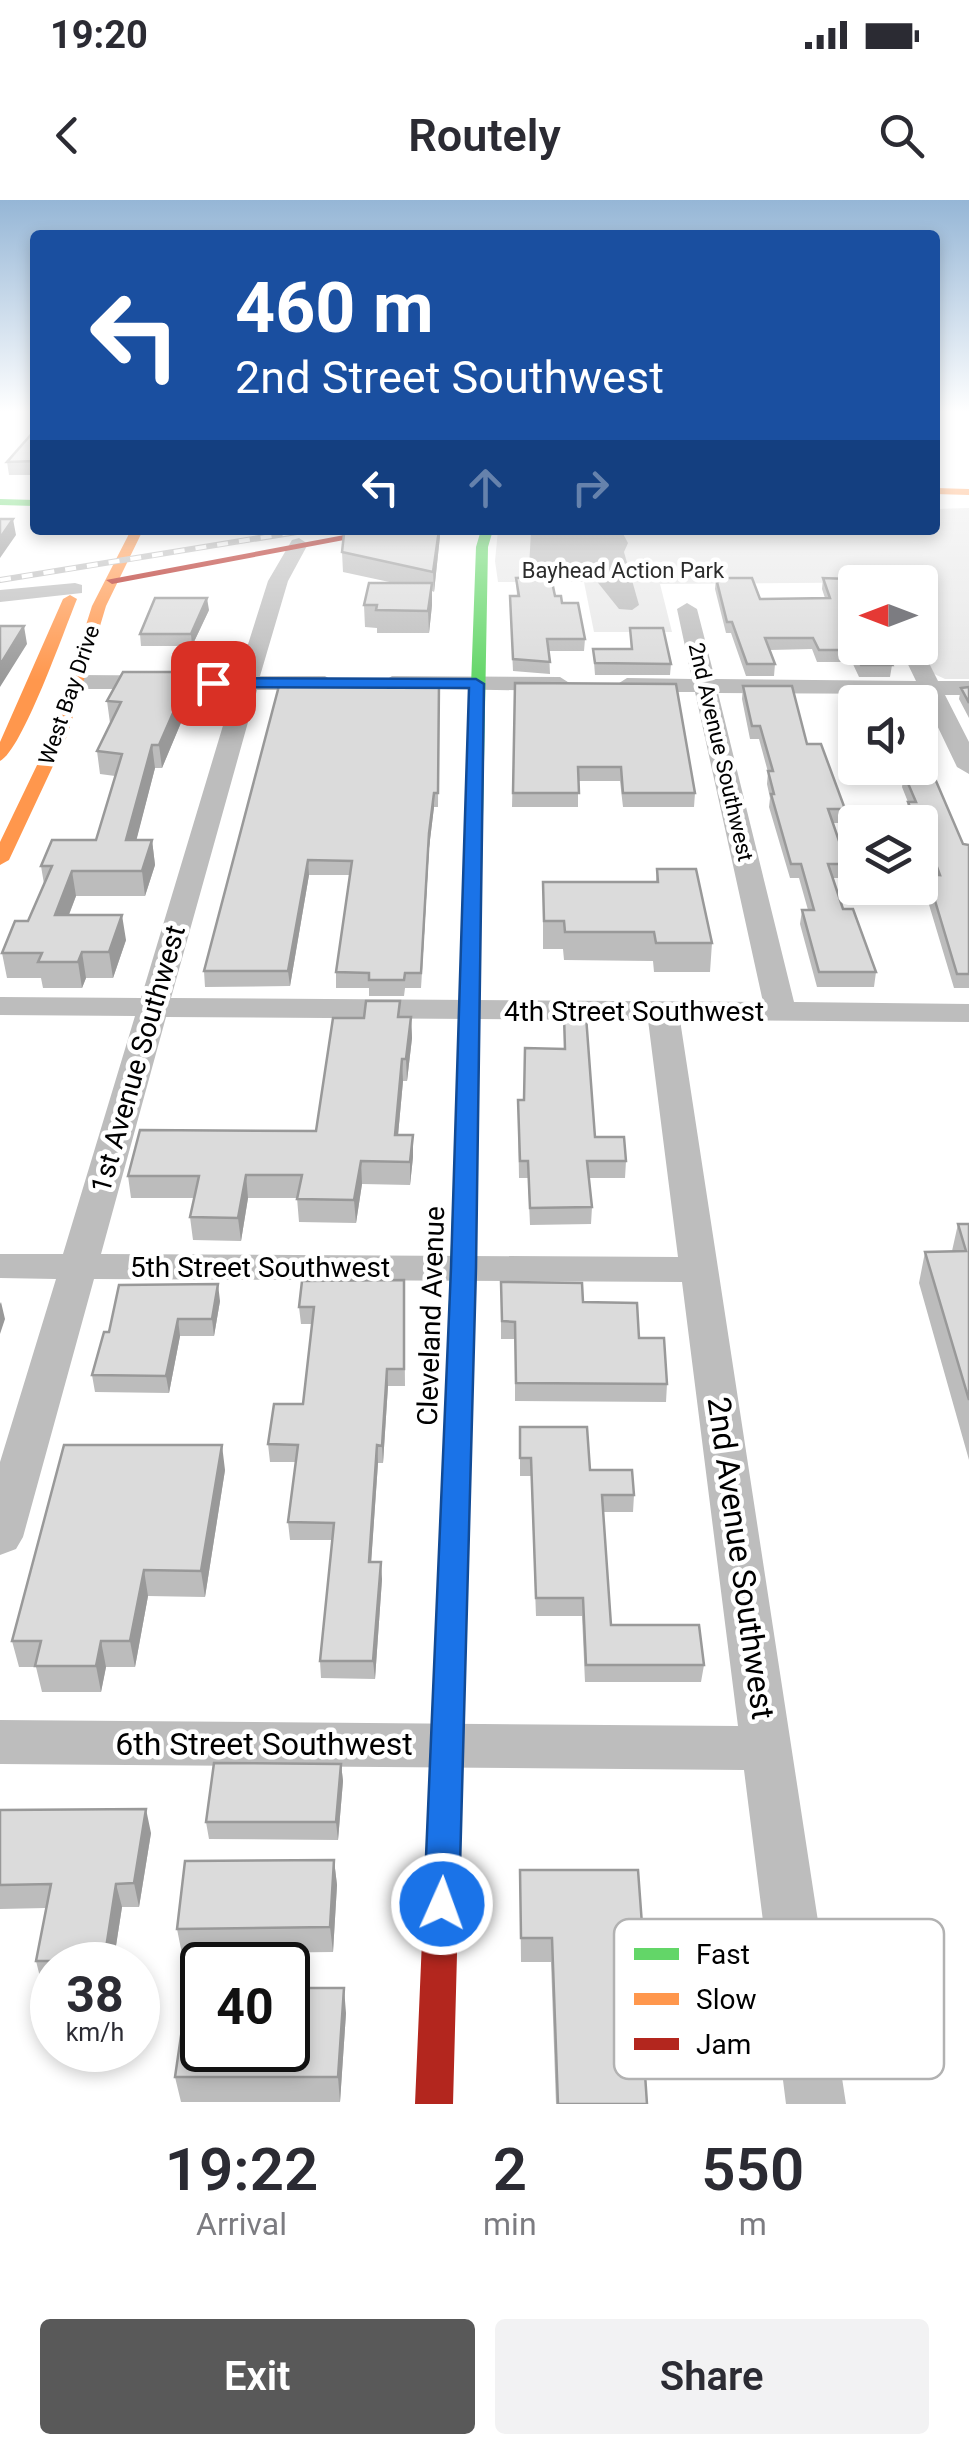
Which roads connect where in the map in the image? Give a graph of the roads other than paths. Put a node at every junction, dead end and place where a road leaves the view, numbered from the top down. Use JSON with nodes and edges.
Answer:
{"nodes":[{"id":1,"x":0,"y":502,"type":"edge"},
{"id":2,"x":940,"y":502,"type":"edge"},
{"id":3,"x":969,"y":502,"type":"edge"},
{"id":4,"x":30,"y":503,"type":"edge"},
{"id":5,"x":134,"y":535,"type":"edge"},
{"id":6,"x":358,"y":535,"type":"edge"},
{"id":7,"x":481,"y":535,"type":"edge"},
{"id":8,"x":299,"y":544,"type":"junction"},
{"id":9,"x":213,"y":560,"type":"junction"},
{"id":10,"x":81,"y":578,"type":"junction"},
{"id":11,"x":112,"y":580,"type":"junction"},
{"id":12,"x":278,"y":581,"type":"junction"},
{"id":13,"x":0,"y":596,"type":"edge"},
{"id":14,"x":687,"y":608,"type":"dead end"},
{"id":15,"x":55,"y":632,"type":"junction"},
{"id":16,"x":88,"y":638,"type":"junction"},
{"id":17,"x":76,"y":682,"type":"junction"},
{"id":18,"x":247,"y":683,"type":"junction"},
{"id":19,"x":343,"y":683,"type":"edge"},
{"id":20,"x":373,"y":683,"type":"edge"},
{"id":21,"x":476,"y":684,"type":"junction"},
{"id":22,"x":706,"y":686,"type":"junction"},
{"id":23,"x":838,"y":687,"type":"edge"},
{"id":24,"x":938,"y":688,"type":"edge"},
{"id":25,"x":969,"y":688,"type":"edge"},
{"id":26,"x":938,"y":704,"type":"edge"},
{"id":27,"x":21,"y":716,"type":"junction"},
{"id":28,"x":0,"y":756,"type":"edge"},
{"id":29,"x":969,"y":767,"type":"edge"},
{"id":30,"x":0,"y":860,"type":"edge"},
{"id":31,"x":0,"y":1006,"type":"edge"},
{"id":32,"x":151,"y":1007,"type":"junction"},
{"id":33,"x":470,"y":1011,"type":"junction"},
{"id":34,"x":664,"y":1012,"type":"junction"},
{"id":35,"x":781,"y":1012,"type":"junction"},
{"id":36,"x":969,"y":1013,"type":"edge"},
{"id":37,"x":0,"y":1266,"type":"edge"},
{"id":38,"x":80,"y":1266,"type":"junction"},
{"id":39,"x":463,"y":1268,"type":"junction"},
{"id":40,"x":700,"y":1270,"type":"junction"},
{"id":41,"x":0,"y":1537,"type":"edge"},
{"id":42,"x":0,"y":1742,"type":"edge"},
{"id":43,"x":447,"y":1745,"type":"junction"},
{"id":44,"x":768,"y":1748,"type":"junction"},
{"id":45,"x":791,"y":1919,"type":"edge"},
{"id":46,"x":813,"y":2079,"type":"edge"},
{"id":47,"x":434,"y":2104,"type":"edge"},
{"id":48,"x":816,"y":2104,"type":"edge"}],
"edges":[{"from":1,"to":4,"type":"main road"},
{"from":2,"to":3,"type":"main road"},
{"from":5,"to":11,"type":"main road","name":"West Bay Drive"},
{"from":6,"to":8,"type":"main road"},
{"from":7,"to":21,"type":"main road","name":"Cleveland Avenue"},
{"from":8,"to":9,"type":"main road"},
{"from":8,"to":12,"type":"street","name":"1st Avenue Southwest"},
{"from":9,"to":11,"type":"main road"},
{"from":9,"to":12,"type":"street"},
{"from":10,"to":13,"type":"street"},
{"from":10,"to":15,"type":"main road","name":"West Bay Drive"},
{"from":10,"to":16,"type":"main road"},
{"from":11,"to":16,"type":"main road","name":"West Bay Drive"},
{"from":12,"to":18,"type":"street","name":"1st Avenue Southwest"},
{"from":14,"to":22,"type":"street","name":"2nd Avenue Southwest"},
{"from":15,"to":17,"type":"main road"},
{"from":15,"to":27,"type":"main road","name":"West Bay Drive"},
{"from":16,"to":17,"type":"main road","name":"West Bay Drive"},
{"from":17,"to":18,"type":"street"},
{"from":17,"to":27,"type":"main road"},
{"from":17,"to":30,"type":"main road","name":"West Bay Drive"},
{"from":18,"to":19,"type":"street"},
{"from":18,"to":32,"type":"street","name":"1st Avenue Southwest"},
{"from":20,"to":21,"type":"street"},
{"from":21,"to":22,"type":"street"},
{"from":21,"to":33,"type":"main road","name":"Cleveland Avenue"},
{"from":22,"to":23,"type":"street"},
{"from":22,"to":35,"type":"street","name":"2nd Avenue Southwest"},
{"from":24,"to":25,"type":"street"},
{"from":26,"to":29,"type":"street"},
{"from":27,"to":28,"type":"main road","name":"West Bay Drive"},
{"from":31,"to":32,"type":"street","name":"4th Street Southwest"},
{"from":32,"to":33,"type":"street","name":"4th Street Southwest"},
{"from":32,"to":38,"type":"street","name":"1st Avenue Southwest"},
{"from":33,"to":34,"type":"street","name":"4th Street Southwest"},
{"from":33,"to":39,"type":"main road","name":"Cleveland Avenue"},
{"from":34,"to":35,"type":"street","name":"4th Street Southwest"},
{"from":34,"to":40,"type":"street","name":"2nd Avenue Southwest"},
{"from":35,"to":36,"type":"street","name":"4th Street Southwest"},
{"from":37,"to":38,"type":"street","name":"5th Street Southwest"},
{"from":38,"to":39,"type":"street","name":"5th Street Southwest"},
{"from":38,"to":41,"type":"street","name":"1st Avenue Southwest"},
{"from":39,"to":40,"type":"street","name":"5th Street Southwest"},
{"from":39,"to":43,"type":"main road","name":"Cleveland Avenue"},
{"from":40,"to":44,"type":"street","name":"2nd Avenue Southwest"},
{"from":42,"to":43,"type":"street","name":"6th Street Southwest"},
{"from":43,"to":44,"type":"street","name":"6th Street Southwest"},
{"from":43,"to":47,"type":"main road","name":"Cleveland Avenue"},
{"from":44,"to":45,"type":"street","name":"2nd Avenue Southwest"},
{"from":46,"to":48,"type":"street","name":"2nd Avenue Southwest"}]}
